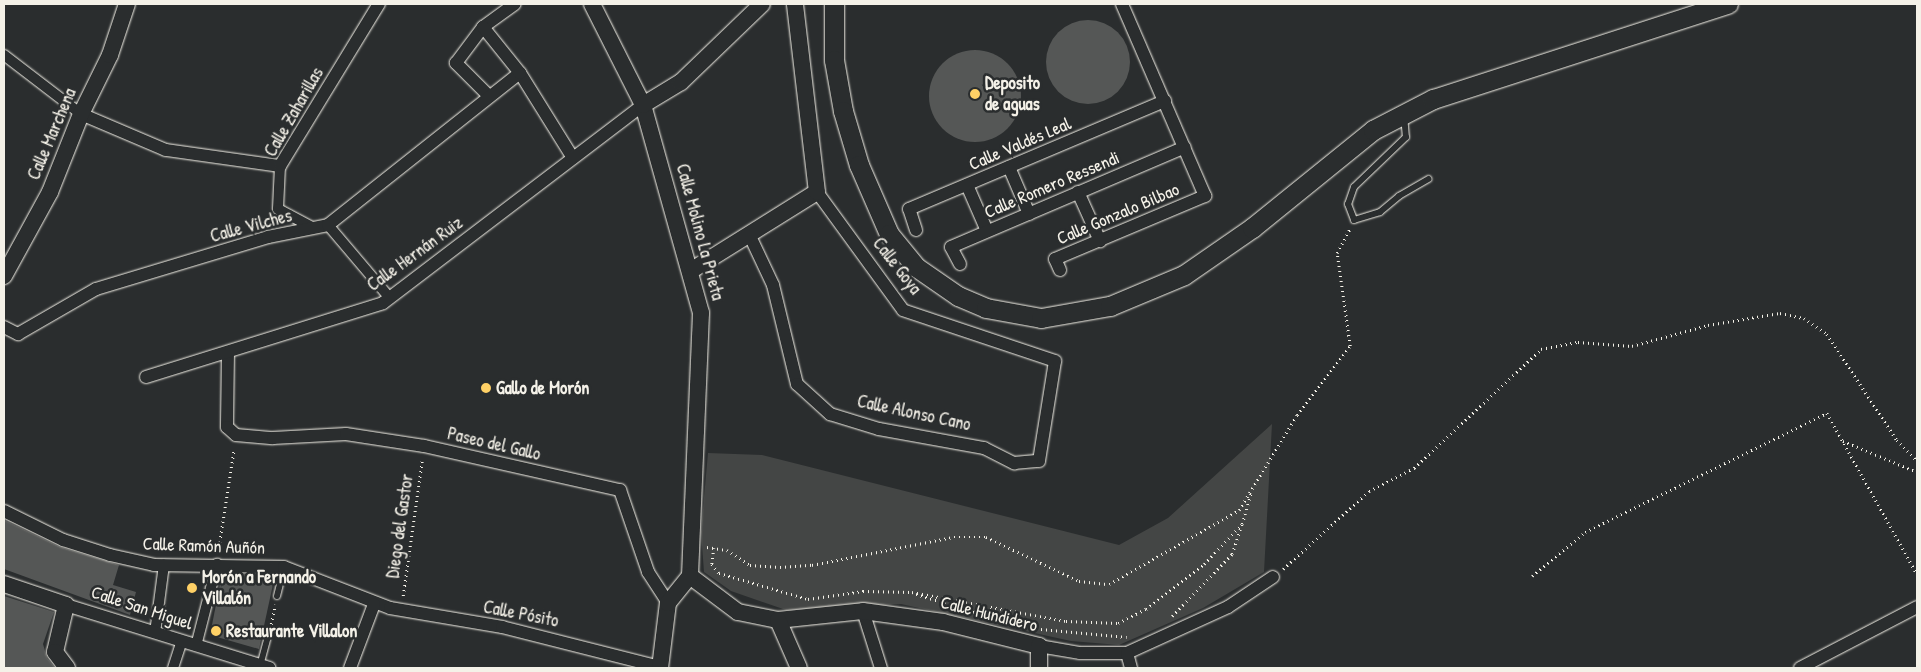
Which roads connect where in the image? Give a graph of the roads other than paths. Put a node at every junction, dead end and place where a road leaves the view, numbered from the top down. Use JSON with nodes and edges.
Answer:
{"nodes":[{"id":1,"x":127,"y":4,"type":"edge"},
{"id":2,"x":379,"y":4,"type":"edge"},
{"id":3,"x":515,"y":4,"type":"edge"},
{"id":4,"x":592,"y":4,"type":"edge"},
{"id":5,"x":762,"y":4,"type":"edge"},
{"id":6,"x":795,"y":4,"type":"edge"},
{"id":7,"x":1122,"y":4,"type":"edge"},
{"id":8,"x":1728,"y":4,"type":"edge"},
{"id":9,"x":833,"y":7,"type":"edge"},
{"id":10,"x":483,"y":27,"type":"junction"},
{"id":11,"x":4,"y":55,"type":"edge"},
{"id":12,"x":520,"y":73,"type":"junction"},
{"id":13,"x":485,"y":99,"type":"junction"},
{"id":14,"x":1165,"y":102,"type":"junction"},
{"id":15,"x":644,"y":105,"type":"junction"},
{"id":16,"x":1404,"y":113,"type":"junction"},
{"id":17,"x":81,"y":114,"type":"junction"},
{"id":18,"x":1184,"y":147,"type":"junction"},
{"id":19,"x":573,"y":158,"type":"junction"},
{"id":20,"x":280,"y":166,"type":"junction"},
{"id":21,"x":1009,"y":167,"type":"junction"},
{"id":22,"x":1428,"y":179,"type":"dead end"},
{"id":23,"x":967,"y":185,"type":"junction"},
{"id":24,"x":817,"y":192,"type":"junction"},
{"id":25,"x":1078,"y":192,"type":"junction"},
{"id":26,"x":1029,"y":214,"type":"junction"},
{"id":27,"x":328,"y":225,"type":"junction"},
{"id":28,"x":314,"y":228,"type":"junction"},
{"id":29,"x":916,"y":230,"type":"dead end"},
{"id":30,"x":987,"y":231,"type":"junction"},
{"id":31,"x":749,"y":234,"type":"junction"},
{"id":32,"x":1100,"y":241,"type":"junction"},
{"id":33,"x":960,"y":264,"type":"dead end"},
{"id":34,"x":692,"y":270,"type":"junction"},
{"id":35,"x":1060,"y":270,"type":"dead end"},
{"id":36,"x":4,"y":275,"type":"edge"},
{"id":37,"x":390,"y":298,"type":"junction"},
{"id":38,"x":4,"y":327,"type":"edge"},
{"id":39,"x":228,"y":352,"type":"junction"},
{"id":40,"x":146,"y":377,"type":"dead end"},
{"id":41,"x":1039,"y":461,"type":"joint"},
{"id":42,"x":4,"y":512,"type":"edge"},
{"id":43,"x":164,"y":564,"type":"junction"},
{"id":44,"x":217,"y":564,"type":"junction"},
{"id":45,"x":284,"y":567,"type":"junction"},
{"id":46,"x":690,"y":576,"type":"junction"},
{"id":47,"x":1273,"y":577,"type":"road end"},
{"id":48,"x":4,"y":584,"type":"edge"},
{"id":49,"x":277,"y":596,"type":"road end"},
{"id":50,"x":668,"y":603,"type":"junction"},
{"id":51,"x":374,"y":604,"type":"junction"},
{"id":52,"x":66,"y":605,"type":"junction"},
{"id":53,"x":1917,"y":607,"type":"edge"},
{"id":54,"x":863,"y":611,"type":"junction"},
{"id":55,"x":778,"y":620,"type":"junction"},
{"id":56,"x":155,"y":633,"type":"junction"},
{"id":57,"x":268,"y":639,"type":"road end"},
{"id":58,"x":182,"y":641,"type":"junction"},
{"id":59,"x":196,"y":646,"type":"junction"},
{"id":60,"x":1039,"y":646,"type":"junction"},
{"id":61,"x":1127,"y":653,"type":"junction"},
{"id":62,"x":265,"y":667,"type":"edge"},
{"id":63,"x":660,"y":667,"type":"edge"},
{"id":64,"x":68,"y":668,"type":"edge"},
{"id":65,"x":173,"y":668,"type":"edge"},
{"id":66,"x":350,"y":668,"type":"edge"},
{"id":67,"x":799,"y":668,"type":"edge"},
{"id":68,"x":881,"y":668,"type":"edge"},
{"id":69,"x":1039,"y":668,"type":"edge"},
{"id":70,"x":1131,"y":668,"type":"edge"},
{"id":71,"x":1800,"y":668,"type":"edge"}],
"edges":[{"from":1,"to":17,"type":"street","name":"Calle Marchena"},
{"from":2,"to":20,"type":"street","name":"Calle Zaharillas"},
{"from":3,"to":10,"type":"street"},
{"from":4,"to":15,"type":"street","name":"Calle Molino La Prieta"},
{"from":5,"to":15,"type":"street"},
{"from":6,"to":24,"type":"street","name":"Calle Goya"},
{"from":7,"to":14,"type":"street"},
{"from":8,"to":16,"type":"main road"},
{"from":9,"to":16,"type":"main road"},
{"from":10,"to":12,"type":"street"},
{"from":10,"to":13,"type":"street"},
{"from":11,"to":17,"type":"street"},
{"from":12,"to":13,"type":"street","name":"Calle Vilches"},
{"from":12,"to":19,"type":"street"},
{"from":13,"to":27,"type":"street","name":"Calle Vilches"},
{"from":14,"to":18,"type":"street"},
{"from":14,"to":21,"type":"street","name":"Calle Valdés Leal"},
{"from":15,"to":19,"type":"street","name":"Calle Hernán Ruiz"},
{"from":15,"to":34,"type":"street","name":"Calle Molino La Prieta"},
{"from":16,"to":22,"type":"lane"},
{"from":17,"to":20,"type":"street"},
{"from":17,"to":36,"type":"street","name":"Calle Marchena"},
{"from":18,"to":25,"type":"street","name":"Calle Romero Ressendi"},
{"from":18,"to":32,"type":"street","name":"Calle Gonzalo Bilbao"},
{"from":19,"to":37,"type":"street","name":"Calle Hernán Ruiz"},
{"from":20,"to":28,"type":"street","name":"Calle Zaharillas"},
{"from":21,"to":23,"type":"street","name":"Calle Valdés Leal"},
{"from":21,"to":26,"type":"street"},
{"from":23,"to":29,"type":"street","name":"Calle Valdés Leal"},
{"from":23,"to":30,"type":"street"},
{"from":24,"to":31,"type":"street"},
{"from":24,"to":41,"type":"street","name":"Calle Goya"},
{"from":25,"to":26,"type":"street","name":"Calle Romero Ressendi"},
{"from":25,"to":32,"type":"street"},
{"from":26,"to":30,"type":"street","name":"Calle Romero Ressendi"},
{"from":27,"to":28,"type":"street","name":"Calle Vilches"},
{"from":27,"to":37,"type":"street"},
{"from":28,"to":38,"type":"street","name":"Calle Vilches"},
{"from":30,"to":33,"type":"street","name":"Calle Romero Ressendi"},
{"from":31,"to":34,"type":"street"},
{"from":31,"to":41,"type":"street","name":"Calle Alonso Cano"},
{"from":32,"to":35,"type":"street","name":"Calle Gonzalo Bilbao"},
{"from":34,"to":46,"type":"street","name":"Calle Molino La Prieta"},
{"from":37,"to":39,"type":"street","name":"Calle Hernán Ruiz"},
{"from":39,"to":40,"type":"street","name":"Calle Hernán Ruiz"},
{"from":39,"to":50,"type":"street","name":"Paseo del Gallo"},
{"from":42,"to":43,"type":"street","name":"Calle Ramón Auñón"},
{"from":43,"to":44,"type":"street","name":"Calle Ramón Auñón"},
{"from":43,"to":56,"type":"street"},
{"from":44,"to":45,"type":"street","name":"Calle Ramón Auñón"},
{"from":44,"to":59,"type":"street"},
{"from":45,"to":49,"type":"lane"},
{"from":45,"to":51,"type":"street","name":"Calle Ramón Auñón"},
{"from":46,"to":50,"type":"street"},
{"from":46,"to":55,"type":"street","name":"Calle Hundidero"},
{"from":47,"to":61,"type":"street","name":"Calle Hundidero"},
{"from":48,"to":52,"type":"street","name":"Calle San Miguel"},
{"from":50,"to":63,"type":"street"},
{"from":51,"to":63,"type":"street","name":"Calle Pósito"},
{"from":51,"to":66,"type":"street"},
{"from":52,"to":56,"type":"street","name":"Calle San Miguel"},
{"from":52,"to":64,"type":"street"},
{"from":53,"to":71,"type":"street"},
{"from":54,"to":55,"type":"street","name":"Calle Hundidero"},
{"from":54,"to":60,"type":"street","name":"Calle Hundidero"},
{"from":54,"to":68,"type":"street"},
{"from":55,"to":67,"type":"street"},
{"from":56,"to":58,"type":"street","name":"Calle San Miguel"},
{"from":57,"to":62,"type":"lane"},
{"from":58,"to":59,"type":"street","name":"Calle San Miguel"},
{"from":58,"to":65,"type":"street"},
{"from":59,"to":62,"type":"street","name":"Calle San Miguel"},
{"from":60,"to":61,"type":"street","name":"Calle Hundidero"},
{"from":60,"to":69,"type":"street"},
{"from":61,"to":70,"type":"street"}]}
